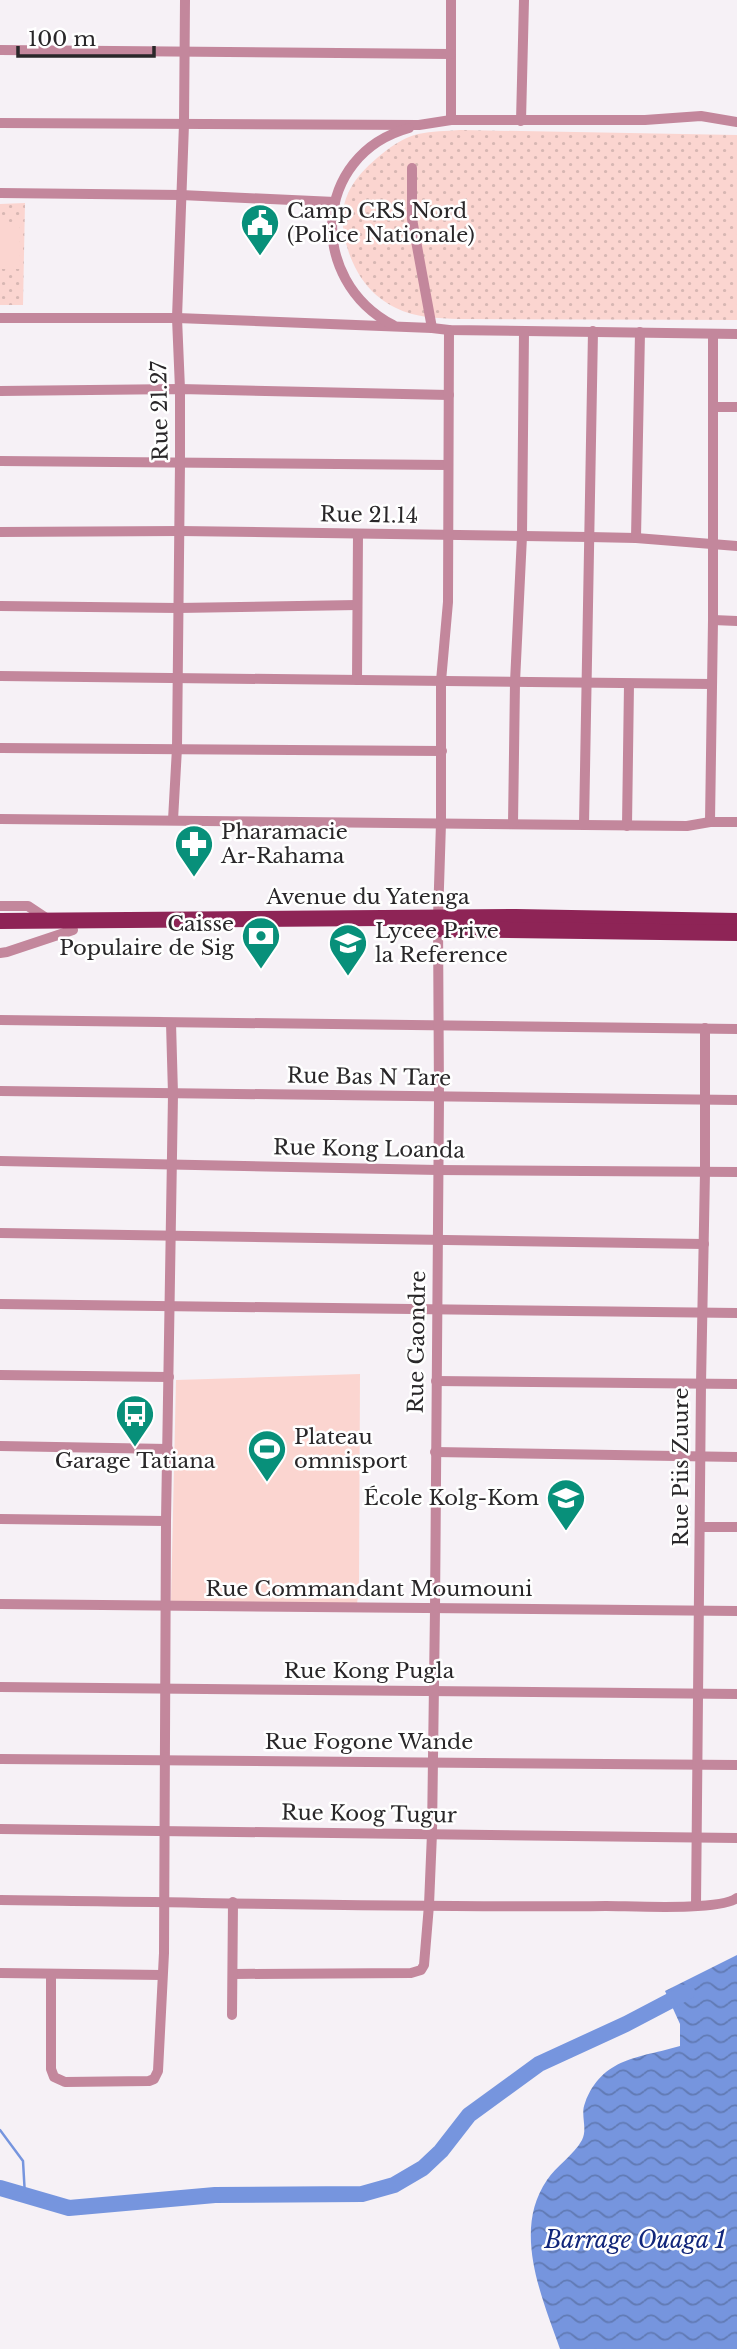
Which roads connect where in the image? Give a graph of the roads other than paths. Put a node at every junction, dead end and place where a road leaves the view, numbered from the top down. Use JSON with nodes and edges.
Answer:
{"nodes":[{"id":1,"x":186,"y":0,"type":"edge"},
{"id":2,"x":451,"y":0,"type":"edge"},
{"id":3,"x":524,"y":0,"type":"edge"},
{"id":4,"x":0,"y":50,"type":"edge"},
{"id":5,"x":185,"y":51,"type":"junction"},
{"id":6,"x":451,"y":54,"type":"junction"},
{"id":7,"x":451,"y":120,"type":"junction"},
{"id":8,"x":520,"y":121,"type":"junction"},
{"id":9,"x":0,"y":122,"type":"edge"},
{"id":10,"x":737,"y":122,"type":"edge"},
{"id":11,"x":184,"y":124,"type":"junction"},
{"id":12,"x":419,"y":125,"type":"junction"},
{"id":13,"x":412,"y":168,"type":"dead end"},
{"id":14,"x":0,"y":193,"type":"edge"},
{"id":15,"x":181,"y":195,"type":"junction"},
{"id":16,"x":335,"y":202,"type":"junction"},
{"id":17,"x":0,"y":318,"type":"edge"},
{"id":18,"x":177,"y":318,"type":"junction"},
{"id":19,"x":396,"y":326,"type":"junction"},
{"id":20,"x":432,"y":328,"type":"junction"},
{"id":21,"x":449,"y":330,"type":"junction"},
{"id":22,"x":524,"y":331,"type":"junction"},
{"id":23,"x":593,"y":331,"type":"junction"},
{"id":24,"x":640,"y":332,"type":"junction"},
{"id":25,"x":713,"y":334,"type":"junction"},
{"id":26,"x":737,"y":334,"type":"edge"},
{"id":27,"x":180,"y":389,"type":"junction"},
{"id":28,"x":0,"y":391,"type":"edge"},
{"id":29,"x":449,"y":395,"type":"junction"},
{"id":30,"x":713,"y":407,"type":"junction"},
{"id":31,"x":737,"y":407,"type":"edge"},
{"id":32,"x":0,"y":461,"type":"edge"},
{"id":33,"x":180,"y":462,"type":"junction"},
{"id":34,"x":448,"y":466,"type":"junction"},
{"id":35,"x":180,"y":531,"type":"junction"},
{"id":36,"x":0,"y":532,"type":"edge"},
{"id":37,"x":358,"y":534,"type":"junction"},
{"id":38,"x":448,"y":535,"type":"junction"},
{"id":39,"x":523,"y":536,"type":"junction"},
{"id":40,"x":589,"y":537,"type":"junction"},
{"id":41,"x":636,"y":538,"type":"junction"},
{"id":42,"x":712,"y":545,"type":"junction"},
{"id":43,"x":737,"y":546,"type":"edge"},
{"id":44,"x":357,"y":605,"type":"junction"},
{"id":45,"x":0,"y":606,"type":"edge"},
{"id":46,"x":178,"y":608,"type":"junction"},
{"id":47,"x":713,"y":620,"type":"junction"},
{"id":48,"x":737,"y":621,"type":"edge"},
{"id":49,"x":0,"y":676,"type":"edge"},
{"id":50,"x":178,"y":678,"type":"junction"},
{"id":51,"x":357,"y":680,"type":"junction"},
{"id":52,"x":441,"y":681,"type":"junction"},
{"id":53,"x":515,"y":682,"type":"junction"},
{"id":54,"x":587,"y":683,"type":"junction"},
{"id":55,"x":629,"y":684,"type":"junction"},
{"id":56,"x":712,"y":684,"type":"junction"},
{"id":57,"x":0,"y":748,"type":"edge"},
{"id":58,"x":177,"y":748,"type":"junction"},
{"id":59,"x":442,"y":751,"type":"junction"},
{"id":60,"x":0,"y":818,"type":"edge"},
{"id":61,"x":173,"y":820,"type":"junction"},
{"id":62,"x":710,"y":822,"type":"junction"},
{"id":63,"x":737,"y":822,"type":"edge"},
{"id":64,"x":441,"y":824,"type":"junction"},
{"id":65,"x":513,"y":824,"type":"junction"},
{"id":66,"x":584,"y":825,"type":"junction"},
{"id":67,"x":626,"y":826,"type":"junction"},
{"id":68,"x":0,"y":906,"type":"edge"},
{"id":69,"x":49,"y":920,"type":"junction"},
{"id":70,"x":0,"y":921,"type":"edge"},
{"id":71,"x":737,"y":921,"type":"edge"},
{"id":72,"x":438,"y":924,"type":"junction"},
{"id":73,"x":0,"y":930,"type":"edge"},
{"id":74,"x":73,"y":930,"type":"junction"},
{"id":75,"x":737,"y":933,"type":"edge"},
{"id":76,"x":0,"y":953,"type":"edge"},
{"id":77,"x":0,"y":1020,"type":"edge"},
{"id":78,"x":171,"y":1023,"type":"junction"},
{"id":79,"x":438,"y":1025,"type":"junction"},
{"id":80,"x":705,"y":1028,"type":"junction"},
{"id":81,"x":737,"y":1029,"type":"edge"},
{"id":82,"x":0,"y":1091,"type":"edge"},
{"id":83,"x":173,"y":1094,"type":"junction"},
{"id":84,"x":439,"y":1098,"type":"junction"},
{"id":85,"x":705,"y":1100,"type":"junction"},
{"id":86,"x":737,"y":1100,"type":"edge"},
{"id":87,"x":0,"y":1161,"type":"edge"},
{"id":88,"x":172,"y":1165,"type":"junction"},
{"id":89,"x":438,"y":1170,"type":"junction"},
{"id":90,"x":705,"y":1172,"type":"junction"},
{"id":91,"x":737,"y":1172,"type":"edge"},
{"id":92,"x":0,"y":1233,"type":"edge"},
{"id":93,"x":171,"y":1236,"type":"junction"},
{"id":94,"x":437,"y":1241,"type":"junction"},
{"id":95,"x":704,"y":1244,"type":"junction"},
{"id":96,"x":0,"y":1304,"type":"edge"},
{"id":97,"x":170,"y":1307,"type":"junction"},
{"id":98,"x":436,"y":1310,"type":"junction"},
{"id":99,"x":703,"y":1313,"type":"junction"},
{"id":100,"x":737,"y":1313,"type":"edge"},
{"id":101,"x":0,"y":1375,"type":"edge"},
{"id":102,"x":169,"y":1377,"type":"junction"},
{"id":103,"x":436,"y":1381,"type":"junction"},
{"id":104,"x":701,"y":1384,"type":"junction"},
{"id":105,"x":737,"y":1384,"type":"edge"},
{"id":106,"x":0,"y":1446,"type":"edge"},
{"id":107,"x":167,"y":1449,"type":"junction"},
{"id":108,"x":435,"y":1452,"type":"junction"},
{"id":109,"x":701,"y":1457,"type":"junction"},
{"id":110,"x":737,"y":1457,"type":"edge"},
{"id":111,"x":0,"y":1519,"type":"edge"},
{"id":112,"x":166,"y":1521,"type":"junction"},
{"id":113,"x":700,"y":1527,"type":"junction"},
{"id":114,"x":737,"y":1527,"type":"edge"},
{"id":115,"x":0,"y":1604,"type":"edge"},
{"id":116,"x":166,"y":1606,"type":"junction"},
{"id":117,"x":435,"y":1609,"type":"junction"},
{"id":118,"x":699,"y":1611,"type":"junction"},
{"id":119,"x":737,"y":1611,"type":"edge"},
{"id":120,"x":0,"y":1687,"type":"edge"},
{"id":121,"x":165,"y":1689,"type":"junction"},
{"id":122,"x":434,"y":1690,"type":"junction"},
{"id":123,"x":698,"y":1693,"type":"junction"},
{"id":124,"x":737,"y":1694,"type":"edge"},
{"id":125,"x":0,"y":1759,"type":"edge"},
{"id":126,"x":165,"y":1760,"type":"junction"},
{"id":127,"x":432,"y":1761,"type":"junction"},
{"id":128,"x":697,"y":1765,"type":"junction"},
{"id":129,"x":737,"y":1765,"type":"edge"},
{"id":130,"x":0,"y":1829,"type":"edge"},
{"id":131,"x":163,"y":1831,"type":"junction"},
{"id":132,"x":432,"y":1833,"type":"junction"},
{"id":133,"x":737,"y":1838,"type":"edge"},
{"id":134,"x":696,"y":1839,"type":"junction"},
{"id":135,"x":0,"y":1900,"type":"edge"},
{"id":136,"x":733,"y":1900,"type":"edge"},
{"id":137,"x":163,"y":1901,"type":"junction"},
{"id":138,"x":233,"y":1902,"type":"junction"},
{"id":139,"x":429,"y":1905,"type":"junction"},
{"id":140,"x":696,"y":1906,"type":"junction"},
{"id":141,"x":0,"y":1973,"type":"edge"},
{"id":142,"x":51,"y":1974,"type":"junction"},
{"id":143,"x":233,"y":1974,"type":"junction"},
{"id":144,"x":162,"y":1975,"type":"junction"},
{"id":145,"x":232,"y":2015,"type":"dead end"}],
"edges":[{"from":1,"to":5,"type":"street","name":"Rue 21.27"},
{"from":2,"to":6,"type":"street"},
{"from":3,"to":8,"type":"street"},
{"from":4,"to":5,"type":"street"},
{"from":5,"to":6,"type":"street"},
{"from":5,"to":11,"type":"street","name":"Rue 21.27"},
{"from":6,"to":7,"type":"street"},
{"from":7,"to":8,"type":"street"},
{"from":7,"to":12,"type":"street"},
{"from":8,"to":10,"type":"street"},
{"from":9,"to":11,"type":"street"},
{"from":11,"to":12,"type":"street"},
{"from":11,"to":15,"type":"street","name":"Rue 21.27"},
{"from":12,"to":16,"type":"street"},
{"from":13,"to":20,"type":"street"},
{"from":14,"to":15,"type":"street"},
{"from":15,"to":16,"type":"street"},
{"from":15,"to":18,"type":"street","name":"Rue 21.27"},
{"from":16,"to":19,"type":"street"},
{"from":17,"to":18,"type":"street"},
{"from":18,"to":19,"type":"street"},
{"from":18,"to":27,"type":"street","name":"Rue 21.27"},
{"from":19,"to":20,"type":"street"},
{"from":20,"to":21,"type":"street"},
{"from":21,"to":22,"type":"street"},
{"from":21,"to":29,"type":"street","name":"Rue Gaondre"},
{"from":22,"to":23,"type":"street"},
{"from":22,"to":39,"type":"street"},
{"from":23,"to":24,"type":"street"},
{"from":23,"to":40,"type":"street"},
{"from":24,"to":25,"type":"street"},
{"from":24,"to":41,"type":"street"},
{"from":25,"to":26,"type":"street"},
{"from":25,"to":30,"type":"street"},
{"from":27,"to":28,"type":"street"},
{"from":27,"to":29,"type":"street"},
{"from":27,"to":33,"type":"street","name":"Rue 21.27"},
{"from":29,"to":34,"type":"street","name":"Rue Gaondre"},
{"from":30,"to":31,"type":"street"},
{"from":30,"to":42,"type":"street"},
{"from":32,"to":33,"type":"street"},
{"from":33,"to":34,"type":"street"},
{"from":33,"to":35,"type":"street","name":"Rue 21.27"},
{"from":34,"to":38,"type":"street","name":"Rue Gaondre"},
{"from":35,"to":36,"type":"street","name":"Rue 21.14"},
{"from":35,"to":37,"type":"street","name":"Rue 21.14"},
{"from":35,"to":46,"type":"street","name":"Rue 21.27"},
{"from":37,"to":38,"type":"street","name":"Rue 21.14"},
{"from":37,"to":44,"type":"street"},
{"from":38,"to":39,"type":"street","name":"Rue 21.14"},
{"from":38,"to":52,"type":"street","name":"Rue Gaondre"},
{"from":39,"to":40,"type":"street","name":"Rue 21.14"},
{"from":39,"to":53,"type":"street"},
{"from":40,"to":41,"type":"street","name":"Rue 21.14"},
{"from":40,"to":54,"type":"street"},
{"from":41,"to":42,"type":"street","name":"Rue 21.14"},
{"from":42,"to":43,"type":"street","name":"Rue 21.14"},
{"from":42,"to":47,"type":"street"},
{"from":44,"to":46,"type":"street"},
{"from":44,"to":51,"type":"street"},
{"from":45,"to":46,"type":"street"},
{"from":46,"to":50,"type":"street","name":"Rue 21.27"},
{"from":47,"to":48,"type":"street"},
{"from":47,"to":56,"type":"street"},
{"from":49,"to":50,"type":"street"},
{"from":50,"to":51,"type":"street"},
{"from":50,"to":58,"type":"street","name":"Rue 21.27"},
{"from":51,"to":52,"type":"street"},
{"from":52,"to":53,"type":"street"},
{"from":52,"to":59,"type":"street","name":"Rue Gaondre"},
{"from":53,"to":54,"type":"street"},
{"from":53,"to":65,"type":"street"},
{"from":54,"to":55,"type":"street"},
{"from":54,"to":66,"type":"street"},
{"from":55,"to":56,"type":"street"},
{"from":55,"to":67,"type":"street"},
{"from":56,"to":62,"type":"street"},
{"from":57,"to":58,"type":"street"},
{"from":58,"to":59,"type":"street"},
{"from":58,"to":61,"type":"street","name":"Rue 21.27"},
{"from":59,"to":64,"type":"street","name":"Rue Gaondre"},
{"from":60,"to":61,"type":"street"},
{"from":61,"to":64,"type":"street"},
{"from":62,"to":63,"type":"street"},
{"from":62,"to":67,"type":"street"},
{"from":64,"to":65,"type":"street"},
{"from":64,"to":72,"type":"street","name":"Rue Gaondre"},
{"from":65,"to":66,"type":"street"},
{"from":66,"to":67,"type":"street"},
{"from":68,"to":69,"type":"street"},
{"from":69,"to":70,"type":"main road","name":"Avenue du Yatenga"},
{"from":69,"to":72,"type":"main road","name":"Avenue du Yatenga"},
{"from":71,"to":72,"type":"main road","name":"Avenue du Yatenga"},
{"from":72,"to":74,"type":"main road","name":"Avenue du Yatenga"},
{"from":72,"to":75,"type":"main road","name":"Avenue du Yatenga"},
{"from":72,"to":79,"type":"street","name":"Rue Gaondre"},
{"from":73,"to":74,"type":"main road","name":"Avenue du Yatenga"},
{"from":74,"to":76,"type":"street"},
{"from":77,"to":78,"type":"street"},
{"from":78,"to":79,"type":"street"},
{"from":78,"to":83,"type":"street"},
{"from":79,"to":80,"type":"street"},
{"from":79,"to":84,"type":"street","name":"Rue Gaondre"},
{"from":80,"to":81,"type":"street"},
{"from":80,"to":85,"type":"street","name":"Rue Piis Zuure"},
{"from":82,"to":83,"type":"street","name":"Rue Bas N Tare"},
{"from":83,"to":84,"type":"street","name":"Rue Bas N Tare"},
{"from":83,"to":88,"type":"street"},
{"from":84,"to":85,"type":"street","name":"Rue Bas N Tare"},
{"from":84,"to":89,"type":"street","name":"Rue Gaondre"},
{"from":85,"to":86,"type":"street","name":"Rue Bas N Tare"},
{"from":85,"to":90,"type":"street","name":"Rue Piis Zuure"},
{"from":87,"to":88,"type":"street","name":"Rue Kong Loanda"},
{"from":88,"to":89,"type":"street","name":"Rue Kong Loanda"},
{"from":88,"to":93,"type":"street"},
{"from":89,"to":90,"type":"street","name":"Rue Kong Loanda"},
{"from":89,"to":94,"type":"street","name":"Rue Gaondre"},
{"from":90,"to":91,"type":"street","name":"Rue Kong Loanda"},
{"from":90,"to":95,"type":"street","name":"Rue Piis Zuure"},
{"from":92,"to":93,"type":"street"},
{"from":93,"to":94,"type":"street"},
{"from":93,"to":97,"type":"street"},
{"from":94,"to":95,"type":"street"},
{"from":94,"to":98,"type":"street","name":"Rue Gaondre"},
{"from":95,"to":99,"type":"street","name":"Rue Piis Zuure"},
{"from":96,"to":97,"type":"street"},
{"from":97,"to":98,"type":"street"},
{"from":97,"to":102,"type":"street"},
{"from":98,"to":99,"type":"street"},
{"from":98,"to":103,"type":"street","name":"Rue Gaondre"},
{"from":99,"to":100,"type":"street"},
{"from":99,"to":104,"type":"street","name":"Rue Piis Zuure"},
{"from":101,"to":102,"type":"street"},
{"from":102,"to":107,"type":"street"},
{"from":103,"to":104,"type":"street"},
{"from":103,"to":108,"type":"street","name":"Rue Gaondre"},
{"from":104,"to":105,"type":"street"},
{"from":104,"to":109,"type":"street","name":"Rue Piis Zuure"},
{"from":106,"to":107,"type":"street"},
{"from":107,"to":112,"type":"street"},
{"from":108,"to":109,"type":"street"},
{"from":108,"to":117,"type":"street","name":"Rue Gaondre"},
{"from":109,"to":110,"type":"street"},
{"from":109,"to":113,"type":"street","name":"Rue Piis Zuure"},
{"from":111,"to":112,"type":"street"},
{"from":112,"to":116,"type":"street"},
{"from":113,"to":114,"type":"street"},
{"from":113,"to":118,"type":"street","name":"Rue Piis Zuure"},
{"from":115,"to":116,"type":"street","name":"Rue Commandant Moumouni"},
{"from":116,"to":117,"type":"street","name":"Rue Commandant Moumouni"},
{"from":116,"to":121,"type":"street"},
{"from":117,"to":118,"type":"street","name":"Rue Commandant Moumouni"},
{"from":117,"to":122,"type":"street","name":"Rue Gaondre"},
{"from":118,"to":119,"type":"street","name":"Rue Commandant Moumouni"},
{"from":118,"to":123,"type":"street","name":"Rue Piis Zuure"},
{"from":120,"to":121,"type":"street","name":"Rue Kong Pugla"},
{"from":121,"to":122,"type":"street","name":"Rue Kong Pugla"},
{"from":121,"to":126,"type":"street"},
{"from":122,"to":123,"type":"street","name":"Rue Kong Pugla"},
{"from":122,"to":127,"type":"street","name":"Rue Gaondre"},
{"from":123,"to":124,"type":"street","name":"Rue Kong Pugla"},
{"from":123,"to":128,"type":"street","name":"Rue Piis Zuure"},
{"from":125,"to":126,"type":"street","name":"Rue Fogone Wande"},
{"from":126,"to":127,"type":"street","name":"Rue Fogone Wande"},
{"from":126,"to":131,"type":"street"},
{"from":127,"to":128,"type":"street","name":"Rue Fogone Wande"},
{"from":127,"to":132,"type":"street","name":"Rue Gaondre"},
{"from":128,"to":129,"type":"street","name":"Rue Fogone Wande"},
{"from":128,"to":134,"type":"street","name":"Rue Piis Zuure"},
{"from":130,"to":131,"type":"street","name":"Rue Koog Tugur"},
{"from":131,"to":132,"type":"street","name":"Rue Koog Tugur"},
{"from":131,"to":137,"type":"street"},
{"from":132,"to":134,"type":"street","name":"Rue Koog Tugur"},
{"from":132,"to":139,"type":"street","name":"Rue Gaondre"},
{"from":133,"to":134,"type":"street","name":"Rue Koog Tugur"},
{"from":134,"to":140,"type":"street","name":"Rue Piis Zuure"},
{"from":135,"to":137,"type":"street"},
{"from":136,"to":140,"type":"street"},
{"from":137,"to":138,"type":"street"},
{"from":137,"to":144,"type":"street"},
{"from":138,"to":139,"type":"street"},
{"from":138,"to":143,"type":"street"},
{"from":139,"to":140,"type":"street"},
{"from":139,"to":143,"type":"street","name":"Rue Gaondre"},
{"from":141,"to":142,"type":"street"},
{"from":142,"to":144,"type":"street"},
{"from":142,"to":144,"type":"street"},
{"from":143,"to":145,"type":"street"}]}
